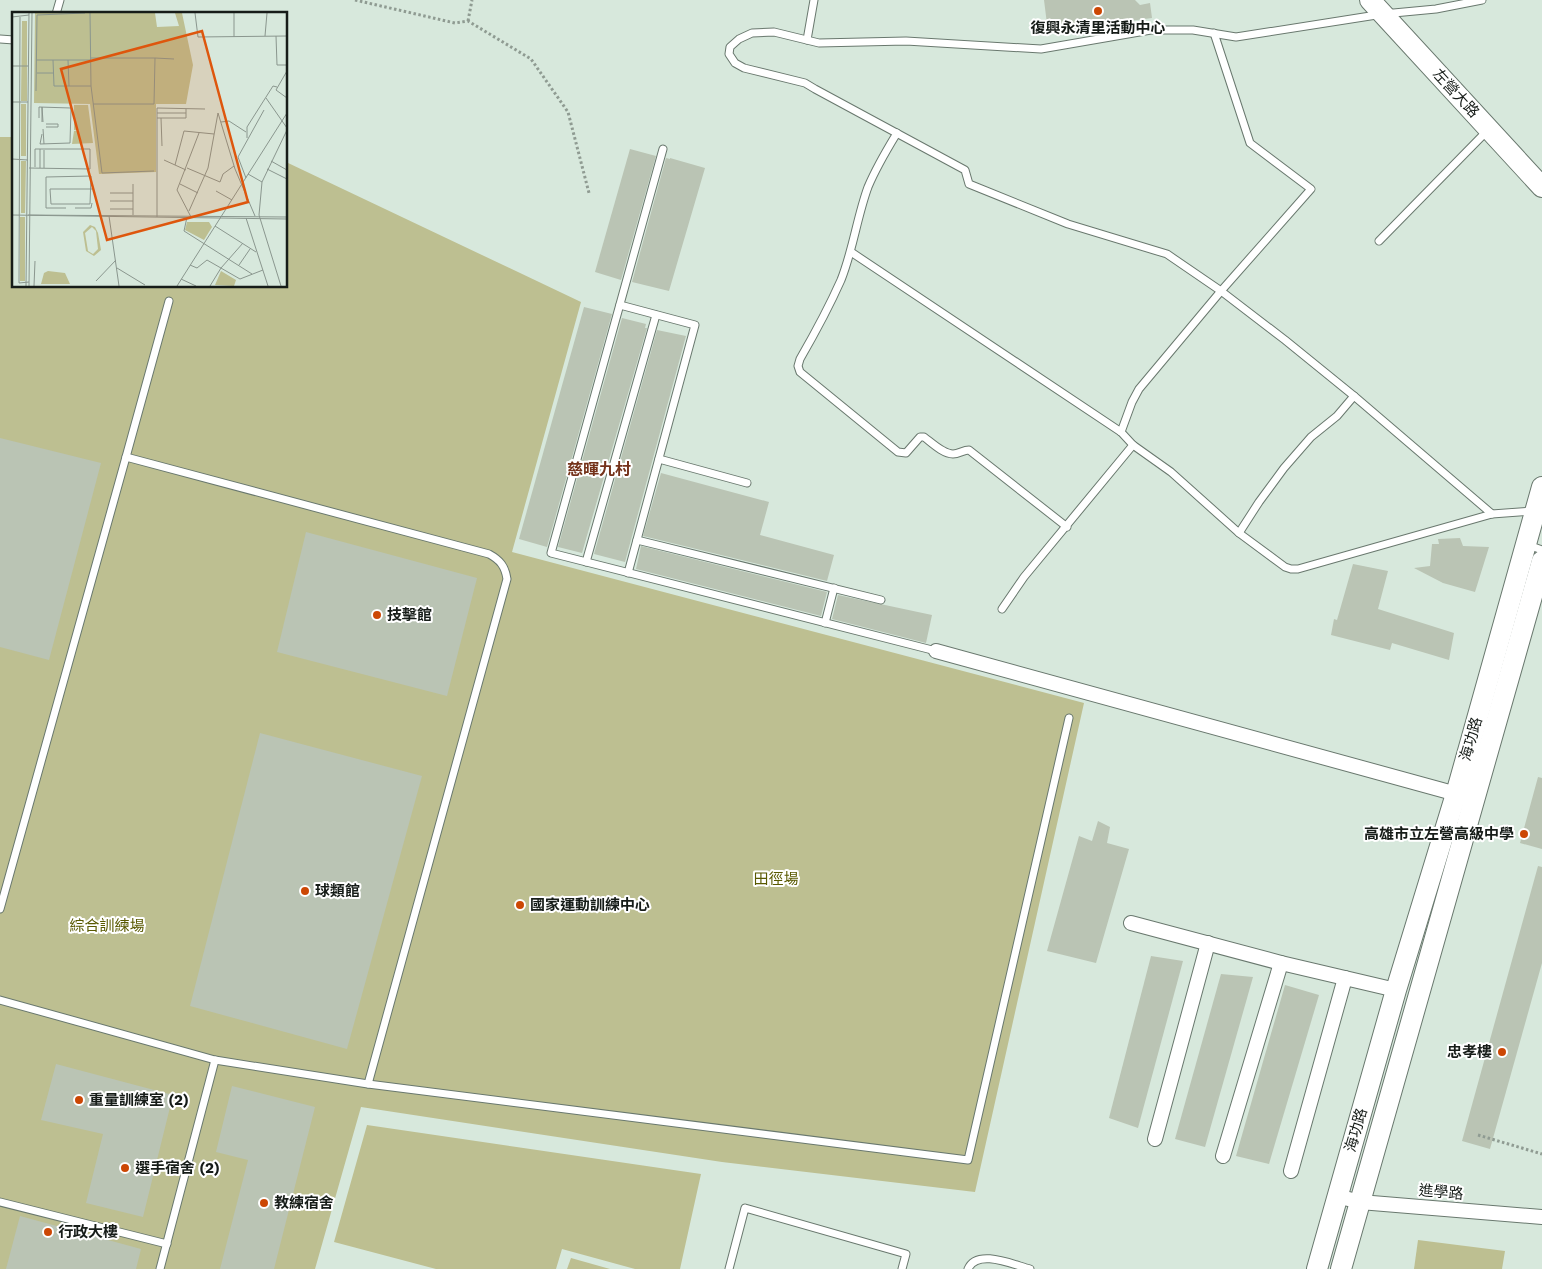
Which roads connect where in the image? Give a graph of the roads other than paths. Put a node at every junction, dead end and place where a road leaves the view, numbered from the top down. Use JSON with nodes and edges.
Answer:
{"nodes":[{"id":1,"x":814,"y":0,"type":"edge"},
{"id":2,"x":1482,"y":0,"type":"edge"},
{"id":3,"x":1377,"y":7,"type":"edge"},
{"id":4,"x":1214,"y":33,"type":"junction"},
{"id":5,"x":807,"y":40,"type":"junction"},
{"id":6,"x":1489,"y":129,"type":"junction"},
{"id":7,"x":897,"y":133,"type":"junction"},
{"id":8,"x":663,"y":150,"type":"dead end"},
{"id":9,"x":1542,"y":187,"type":"edge"},
{"id":10,"x":1379,"y":241,"type":"dead end"},
{"id":11,"x":851,"y":252,"type":"junction"},
{"id":12,"x":1221,"y":291,"type":"junction"},
{"id":13,"x":169,"y":301,"type":"dead end"},
{"id":14,"x":620,"y":305,"type":"junction"},
{"id":15,"x":656,"y":315,"type":"junction"},
{"id":16,"x":1354,"y":396,"type":"junction"},
{"id":17,"x":1122,"y":432,"type":"junction"},
{"id":18,"x":1133,"y":444,"type":"junction"},
{"id":19,"x":126,"y":457,"type":"junction"},
{"id":20,"x":659,"y":459,"type":"junction"},
{"id":21,"x":747,"y":483,"type":"dead end"},
{"id":22,"x":1542,"y":487,"type":"edge"},
{"id":23,"x":1539,"y":512,"type":"edge"},
{"id":24,"x":1492,"y":514,"type":"junction"},
{"id":25,"x":1066,"y":527,"type":"junction"},
{"id":26,"x":1239,"y":533,"type":"junction"},
{"id":27,"x":637,"y":540,"type":"junction"},
{"id":28,"x":1534,"y":547,"type":"edge"},
{"id":29,"x":1542,"y":561,"type":"edge"},
{"id":30,"x":586,"y":562,"type":"junction"},
{"id":31,"x":628,"y":573,"type":"junction"},
{"id":32,"x":834,"y":588,"type":"junction"},
{"id":33,"x":881,"y":600,"type":"dead end"},
{"id":34,"x":1002,"y":609,"type":"dead end"},
{"id":35,"x":825,"y":623,"type":"junction"},
{"id":36,"x":936,"y":651,"type":"joint"},
{"id":37,"x":1069,"y":718,"type":"dead end"},
{"id":38,"x":1465,"y":797,"type":"junction"},
{"id":39,"x":0,"y":909,"type":"edge"},
{"id":40,"x":1131,"y":923,"type":"dead end"},
{"id":41,"x":1208,"y":943,"type":"junction"},
{"id":42,"x":1280,"y":962,"type":"junction"},
{"id":43,"x":1346,"y":978,"type":"junction"},
{"id":44,"x":1396,"y":990,"type":"junction"},
{"id":45,"x":1418,"y":996,"type":"junction"},
{"id":46,"x":0,"y":1000,"type":"edge"},
{"id":47,"x":215,"y":1060,"type":"junction"},
{"id":48,"x":368,"y":1084,"type":"junction"},
{"id":49,"x":1155,"y":1139,"type":"dead end"},
{"id":50,"x":1223,"y":1156,"type":"dead end"},
{"id":51,"x":1290,"y":1171,"type":"dead end"},
{"id":52,"x":1337,"y":1196,"type":"junction"},
{"id":53,"x":0,"y":1202,"type":"edge"},
{"id":54,"x":1360,"y":1202,"type":"junction"},
{"id":55,"x":1542,"y":1216,"type":"edge"},
{"id":56,"x":167,"y":1244,"type":"junction"},
{"id":57,"x":160,"y":1269,"type":"edge"},
{"id":58,"x":729,"y":1269,"type":"edge"},
{"id":59,"x":902,"y":1269,"type":"edge"},
{"id":60,"x":968,"y":1269,"type":"edge"},
{"id":61,"x":1030,"y":1269,"type":"edge"},
{"id":62,"x":1317,"y":1269,"type":"edge"},
{"id":63,"x":1341,"y":1269,"type":"edge"}],
"edges":[{"from":1,"to":5,"type":"lane"},
{"from":2,"to":3,"type":"lane"},
{"from":3,"to":4,"type":"lane"},
{"from":3,"to":6,"type":"street","name":"左營大路"},
{"from":4,"to":5,"type":"lane"},
{"from":4,"to":12,"type":"lane"},
{"from":5,"to":7,"type":"lane"},
{"from":6,"to":9,"type":"street","name":"左營大路"},
{"from":6,"to":10,"type":"lane"},
{"from":7,"to":11,"type":"lane"},
{"from":7,"to":12,"type":"lane"},
{"from":8,"to":14,"type":"lane"},
{"from":11,"to":17,"type":"lane"},
{"from":11,"to":25,"type":"lane"},
{"from":12,"to":16,"type":"lane"},
{"from":12,"to":17,"type":"lane"},
{"from":13,"to":19,"type":"lane"},
{"from":14,"to":15,"type":"lane"},
{"from":14,"to":30,"type":"lane"},
{"from":15,"to":20,"type":"lane"},
{"from":15,"to":30,"type":"lane"},
{"from":16,"to":24,"type":"lane"},
{"from":16,"to":26,"type":"lane"},
{"from":17,"to":18,"type":"lane"},
{"from":18,"to":25,"type":"lane"},
{"from":18,"to":26,"type":"lane"},
{"from":19,"to":39,"type":"lane"},
{"from":19,"to":48,"type":"lane"},
{"from":20,"to":21,"type":"lane"},
{"from":20,"to":27,"type":"lane"},
{"from":22,"to":23,"type":"street","name":"海功路"},
{"from":23,"to":24,"type":"lane"},
{"from":23,"to":28,"type":"street","name":"海功路"},
{"from":24,"to":26,"type":"lane"},
{"from":25,"to":34,"type":"lane"},
{"from":27,"to":31,"type":"lane"},
{"from":27,"to":32,"type":"lane"},
{"from":28,"to":38,"type":"street","name":"海功路"},
{"from":29,"to":38,"type":"street","name":"海功路"},
{"from":30,"to":31,"type":"lane"},
{"from":31,"to":35,"type":"lane"},
{"from":32,"to":33,"type":"lane"},
{"from":32,"to":35,"type":"lane"},
{"from":35,"to":36,"type":"lane"},
{"from":36,"to":38,"type":"street"},
{"from":37,"to":48,"type":"lane"},
{"from":38,"to":44,"type":"street","name":"海功路"},
{"from":38,"to":45,"type":"street","name":"海功路"},
{"from":40,"to":41,"type":"street"},
{"from":41,"to":42,"type":"street"},
{"from":41,"to":49,"type":"street"},
{"from":42,"to":43,"type":"street"},
{"from":42,"to":50,"type":"street"},
{"from":43,"to":44,"type":"street"},
{"from":43,"to":51,"type":"street"},
{"from":44,"to":45,"type":"street"},
{"from":44,"to":52,"type":"street","name":"海功路"},
{"from":45,"to":54,"type":"street","name":"海功路"},
{"from":46,"to":47,"type":"lane"},
{"from":47,"to":48,"type":"lane"},
{"from":47,"to":56,"type":"lane"},
{"from":52,"to":54,"type":"street","name":"進學路"},
{"from":52,"to":62,"type":"street","name":"海功路"},
{"from":53,"to":56,"type":"lane"},
{"from":54,"to":55,"type":"street","name":"進學路"},
{"from":54,"to":63,"type":"street","name":"海功路"},
{"from":56,"to":57,"type":"lane"},
{"from":58,"to":59,"type":"lane"},
{"from":60,"to":61,"type":"lane"}]}
